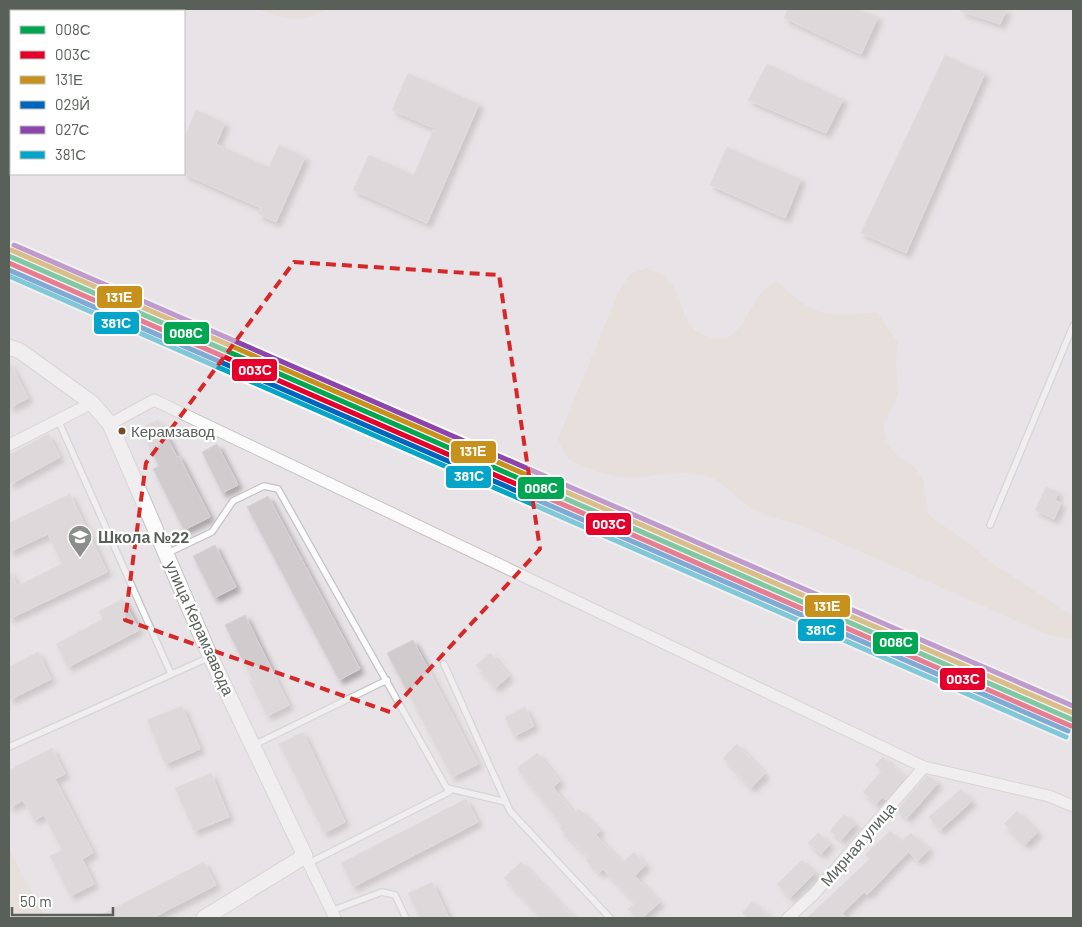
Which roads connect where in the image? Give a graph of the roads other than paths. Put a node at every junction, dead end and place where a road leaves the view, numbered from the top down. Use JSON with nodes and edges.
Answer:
{"nodes":[{"id":1,"x":1073,"y":326,"type":"edge"},
{"id":2,"x":9,"y":347,"type":"edge"},
{"id":3,"x":92,"y":403,"type":"junction"},
{"id":4,"x":58,"y":420,"type":"junction"},
{"id":5,"x":110,"y":424,"type":"junction"},
{"id":6,"x":9,"y":445,"type":"edge"},
{"id":7,"x":990,"y":525,"type":"dead end"},
{"id":8,"x":167,"y":553,"type":"junction"},
{"id":9,"x":210,"y":656,"type":"junction"},
{"id":10,"x":444,"y":664,"type":"dead end"},
{"id":11,"x":171,"y":674,"type":"junction"},
{"id":12,"x":387,"y":680,"type":"junction"},
{"id":13,"x":254,"y":745,"type":"junction"},
{"id":14,"x":9,"y":747,"type":"edge"},
{"id":15,"x":924,"y":767,"type":"junction"},
{"id":16,"x":447,"y":788,"type":"junction"},
{"id":17,"x":506,"y":802,"type":"junction"},
{"id":18,"x":1073,"y":806,"type":"edge"},
{"id":19,"x":307,"y":860,"type":"junction"},
{"id":20,"x":333,"y":915,"type":"edge"},
{"id":21,"x":204,"y":918,"type":"edge"},
{"id":22,"x":406,"y":918,"type":"edge"},
{"id":23,"x":610,"y":918,"type":"edge"},
{"id":24,"x":788,"y":918,"type":"edge"}],
"edges":[{"from":1,"to":7,"type":"lane"},
{"from":2,"to":3,"type":"street","name":"улица Керамзавода"},
{"from":3,"to":4,"type":"street"},
{"from":3,"to":5,"type":"street","name":"улица Керамзавода"},
{"from":4,"to":6,"type":"street"},
{"from":4,"to":11,"type":"lane"},
{"from":5,"to":8,"type":"street","name":"улица Керамзавода"},
{"from":5,"to":15,"type":"street"},
{"from":8,"to":9,"type":"street","name":"улица Керамзавода"},
{"from":8,"to":12,"type":"lane"},
{"from":9,"to":11,"type":"lane"},
{"from":9,"to":13,"type":"street","name":"улица Керамзавода"},
{"from":10,"to":17,"type":"lane"},
{"from":11,"to":14,"type":"lane"},
{"from":12,"to":13,"type":"lane"},
{"from":12,"to":16,"type":"lane"},
{"from":13,"to":19,"type":"street","name":"улица Керамзавода"},
{"from":15,"to":18,"type":"street"},
{"from":15,"to":24,"type":"street","name":"Мирная улица"},
{"from":16,"to":17,"type":"lane"},
{"from":16,"to":19,"type":"lane"},
{"from":17,"to":23,"type":"lane"},
{"from":19,"to":20,"type":"street","name":"улица Керамзавода"},
{"from":19,"to":21,"type":"street"},
{"from":20,"to":22,"type":"lane"}]}
